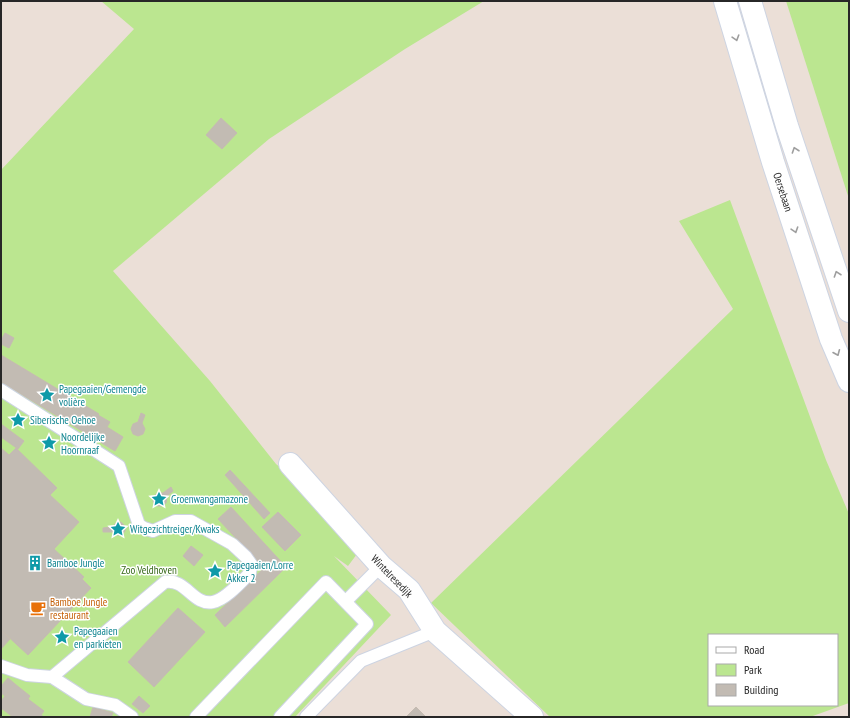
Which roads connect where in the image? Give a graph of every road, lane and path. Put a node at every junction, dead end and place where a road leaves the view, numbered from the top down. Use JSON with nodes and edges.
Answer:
{"nodes":[{"id":1,"x":725,"y":1,"type":"edge"},
{"id":2,"x":750,"y":1,"type":"edge"},
{"id":3,"x":849,"y":311,"type":"edge"},
{"id":4,"x":849,"y":381,"type":"edge"},
{"id":5,"x":2,"y":392,"type":"edge"},
{"id":6,"x":290,"y":464,"type":"dead end"},
{"id":7,"x":381,"y":566,"type":"junction"},
{"id":8,"x":346,"y":601,"type":"junction"},
{"id":9,"x":435,"y":631,"type":"junction"},
{"id":10,"x":1,"y":666,"type":"edge"},
{"id":11,"x":52,"y":677,"type":"junction"},
{"id":12,"x":132,"y":717,"type":"edge"},
{"id":13,"x":196,"y":717,"type":"edge"},
{"id":14,"x":280,"y":717,"type":"edge"},
{"id":15,"x":306,"y":717,"type":"edge"},
{"id":16,"x":532,"y":717,"type":"edge"}],
"edges":[{"from":1,"to":4,"type":"main road","name":"Oersebaan","one_way":true},
{"from":3,"to":2,"type":"main road","one_way":true},
{"from":5,"to":11,"type":"lane"},
{"from":6,"to":7,"type":"main road","name":"Wintelresedijk"},
{"from":7,"to":8,"type":"lane"},
{"from":7,"to":9,"type":"main road","name":"Wintelresedijk"},
{"from":8,"to":13,"type":"lane"},
{"from":8,"to":14,"type":"lane"},
{"from":9,"to":15,"type":"lane"},
{"from":9,"to":16,"type":"main road","name":"Wintelresedijk"},
{"from":10,"to":11,"type":"lane"},
{"from":11,"to":12,"type":"lane"}]}
